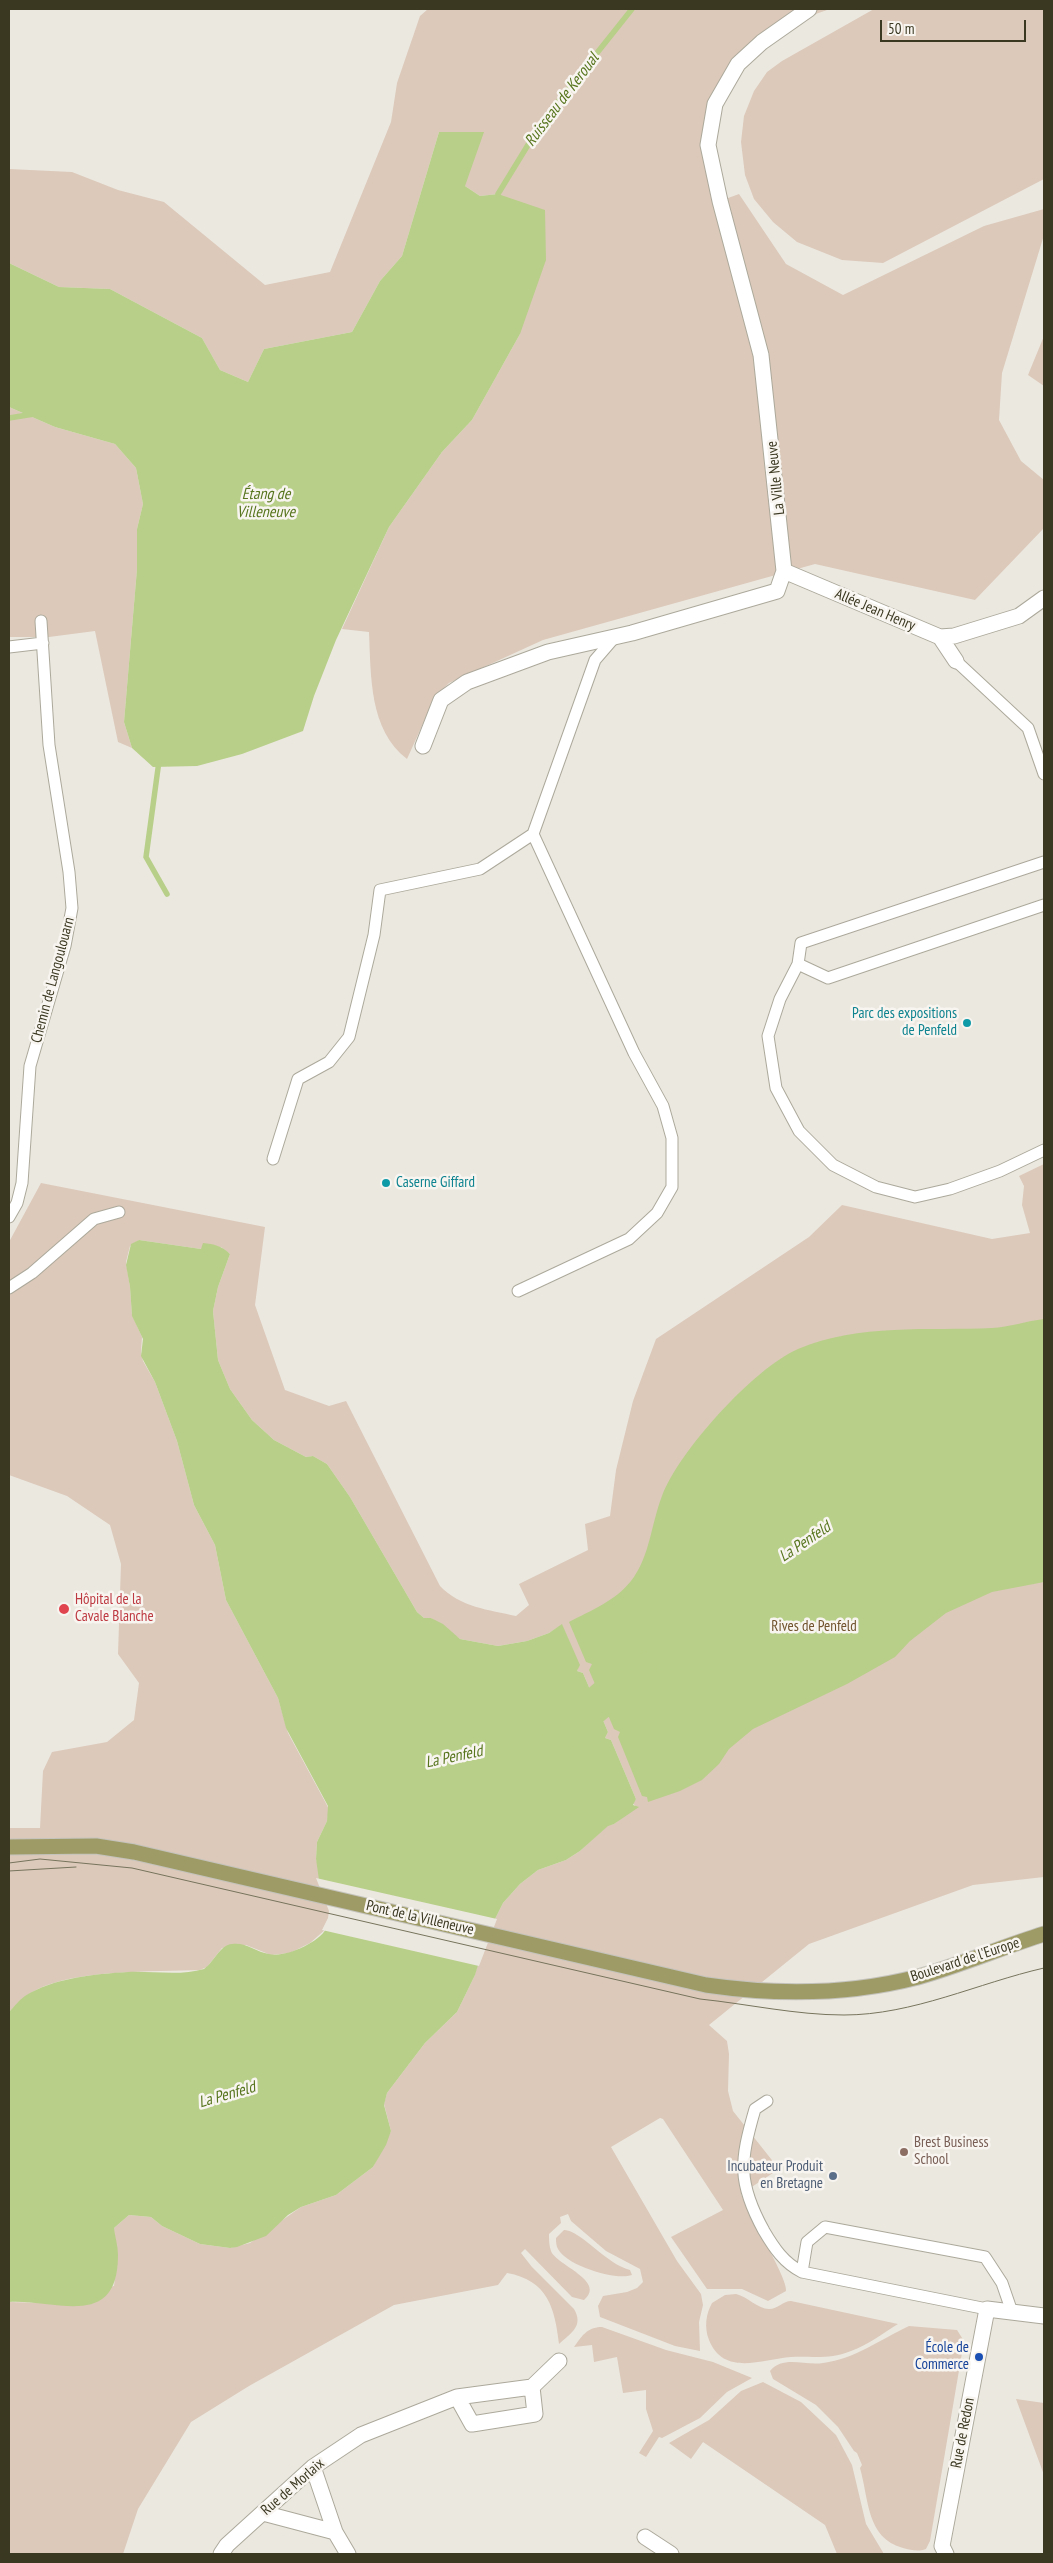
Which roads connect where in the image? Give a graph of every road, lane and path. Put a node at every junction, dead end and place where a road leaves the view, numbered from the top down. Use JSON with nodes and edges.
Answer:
{"nodes":[{"id":1,"x":809,"y":9,"type":"edge"},
{"id":2,"x":784,"y":571,"type":"junction"},
{"id":3,"x":1044,"y":598,"type":"edge"},
{"id":4,"x":42,"y":621,"type":"dead end"},
{"id":5,"x":940,"y":637,"type":"junction"},
{"id":6,"x":614,"y":638,"type":"junction"},
{"id":7,"x":43,"y":643,"type":"junction"},
{"id":8,"x":9,"y":647,"type":"edge"},
{"id":9,"x":956,"y":661,"type":"joint"},
{"id":10,"x":423,"y":746,"type":"dead end"},
{"id":11,"x":1044,"y":774,"type":"edge"},
{"id":12,"x":533,"y":834,"type":"junction"},
{"id":13,"x":1044,"y":862,"type":"edge"},
{"id":14,"x":1044,"y":905,"type":"edge"},
{"id":15,"x":798,"y":964,"type":"junction"},
{"id":16,"x":1044,"y":1150,"type":"edge"},
{"id":17,"x":273,"y":1159,"type":"dead end"},
{"id":18,"x":119,"y":1212,"type":"dead end"},
{"id":19,"x":9,"y":1217,"type":"edge"},
{"id":20,"x":9,"y":1288,"type":"edge"},
{"id":21,"x":518,"y":1291,"type":"dead end"},
{"id":22,"x":9,"y":1847,"type":"edge"},
{"id":23,"x":1044,"y":1934,"type":"edge"},
{"id":24,"x":706,"y":1985,"type":"joint"},
{"id":25,"x":767,"y":2101,"type":"dead end"},
{"id":26,"x":802,"y":2272,"type":"junction"},
{"id":27,"x":987,"y":2309,"type":"junction"},
{"id":28,"x":1012,"y":2312,"type":"junction"},
{"id":29,"x":1044,"y":2316,"type":"edge"},
{"id":30,"x":559,"y":2361,"type":"dead end"},
{"id":31,"x":532,"y":2387,"type":"junction"},
{"id":32,"x":457,"y":2397,"type":"junction"},
{"id":33,"x":312,"y":2467,"type":"junction"},
{"id":34,"x":263,"y":2513,"type":"junction"},
{"id":35,"x":335,"y":2532,"type":"junction"},
{"id":36,"x":645,"y":2537,"type":"dead end"},
{"id":37,"x":221,"y":2554,"type":"edge"},
{"id":38,"x":348,"y":2554,"type":"edge"},
{"id":39,"x":672,"y":2554,"type":"edge"},
{"id":40,"x":946,"y":2554,"type":"edge"}],
"edges":[{"from":1,"to":2,"type":"street","name":"La Ville Neuve"},
{"from":2,"to":5,"type":"street","name":"Allée Jean Henry"},
{"from":2,"to":6,"type":"street"},
{"from":3,"to":5,"type":"street"},
{"from":4,"to":7,"type":"lane","name":"Chemin de Langoulouarn"},
{"from":5,"to":9,"type":"street"},
{"from":6,"to":10,"type":"street"},
{"from":6,"to":12,"type":"lane"},
{"from":7,"to":8,"type":"lane"},
{"from":7,"to":19,"type":"lane","name":"Chemin de Langoulouarn"},
{"from":9,"to":11,"type":"lane"},
{"from":12,"to":17,"type":"lane"},
{"from":12,"to":21,"type":"lane"},
{"from":13,"to":15,"type":"lane"},
{"from":14,"to":15,"type":"lane"},
{"from":15,"to":16,"type":"lane"},
{"from":18,"to":20,"type":"lane"},
{"from":22,"to":24,"type":"main road","name":"Pont de la Villeneuve"},
{"from":23,"to":24,"type":"main road","name":"Boulevard de l'Europe"},
{"from":25,"to":26,"type":"lane"},
{"from":26,"to":27,"type":"lane"},
{"from":26,"to":28,"type":"lane"},
{"from":27,"to":28,"type":"street"},
{"from":27,"to":40,"type":"street","name":"Rue de Redon"},
{"from":28,"to":29,"type":"street"},
{"from":30,"to":31,"type":"street"},
{"from":31,"to":32,"type":"street","name":"Rue de Morlaix"},
{"from":31,"to":32,"type":"street"},
{"from":32,"to":33,"type":"street","name":"Rue de Morlaix"},
{"from":33,"to":34,"type":"street","name":"Rue de Morlaix"},
{"from":33,"to":35,"type":"street"},
{"from":34,"to":35,"type":"street"},
{"from":34,"to":37,"type":"street","name":"Rue de Morlaix"},
{"from":35,"to":38,"type":"street"},
{"from":36,"to":39,"type":"street"}]}
